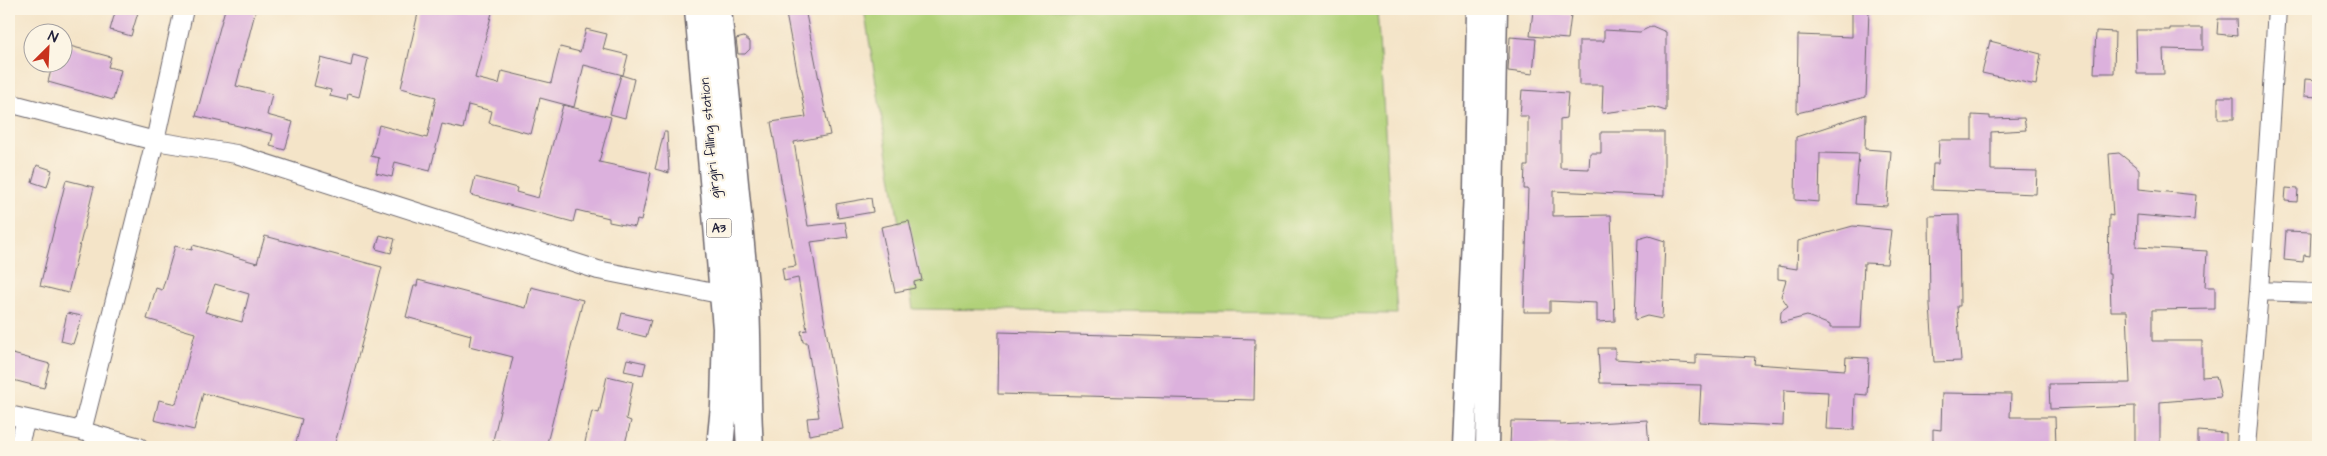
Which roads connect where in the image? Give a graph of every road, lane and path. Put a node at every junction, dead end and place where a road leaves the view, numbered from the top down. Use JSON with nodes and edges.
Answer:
{"nodes":[{"id":1,"x":184,"y":9,"type":"edge"},
{"id":2,"x":698,"y":9,"type":"edge"},
{"id":3,"x":718,"y":9,"type":"edge"},
{"id":4,"x":1478,"y":9,"type":"edge"},
{"id":5,"x":1496,"y":9,"type":"edge"},
{"id":6,"x":2277,"y":9,"type":"edge"},
{"id":7,"x":9,"y":103,"type":"edge"},
{"id":8,"x":155,"y":140,"type":"junction"},
{"id":9,"x":2259,"y":291,"type":"junction"},
{"id":10,"x":2318,"y":293,"type":"edge"},
{"id":11,"x":724,"y":295,"type":"junction"},
{"id":12,"x":1479,"y":322,"type":"junction"},
{"id":13,"x":9,"y":415,"type":"edge"},
{"id":14,"x":26,"y":420,"type":"junction"},
{"id":15,"x":82,"y":432,"type":"junction"},
{"id":16,"x":18,"y":447,"type":"edge"},
{"id":17,"x":138,"y":447,"type":"edge"},
{"id":18,"x":720,"y":447,"type":"edge"},
{"id":19,"x":750,"y":447,"type":"edge"},
{"id":20,"x":1464,"y":447,"type":"edge"},
{"id":21,"x":1487,"y":447,"type":"edge"},
{"id":22,"x":2246,"y":447,"type":"edge"}],
"edges":[{"from":1,"to":8,"type":"street"},
{"from":2,"to":11,"type":"highway","name":"girgiri filling station","number":"A3"},
{"from":3,"to":19,"type":"highway","number":"A3"},
{"from":4,"to":12,"type":"main road"},
{"from":5,"to":12,"type":"main road"},
{"from":6,"to":9,"type":"street"},
{"from":7,"to":8,"type":"street"},
{"from":8,"to":11,"type":"street"},
{"from":8,"to":15,"type":"street"},
{"from":9,"to":10,"type":"street"},
{"from":9,"to":22,"type":"street"},
{"from":11,"to":18,"type":"highway","name":"girgiri filling station","number":"A3"},
{"from":12,"to":20,"type":"main road"},
{"from":12,"to":21,"type":"main road"},
{"from":13,"to":14,"type":"street"},
{"from":14,"to":15,"type":"street"},
{"from":14,"to":16,"type":"street"},
{"from":15,"to":17,"type":"street"}]}
